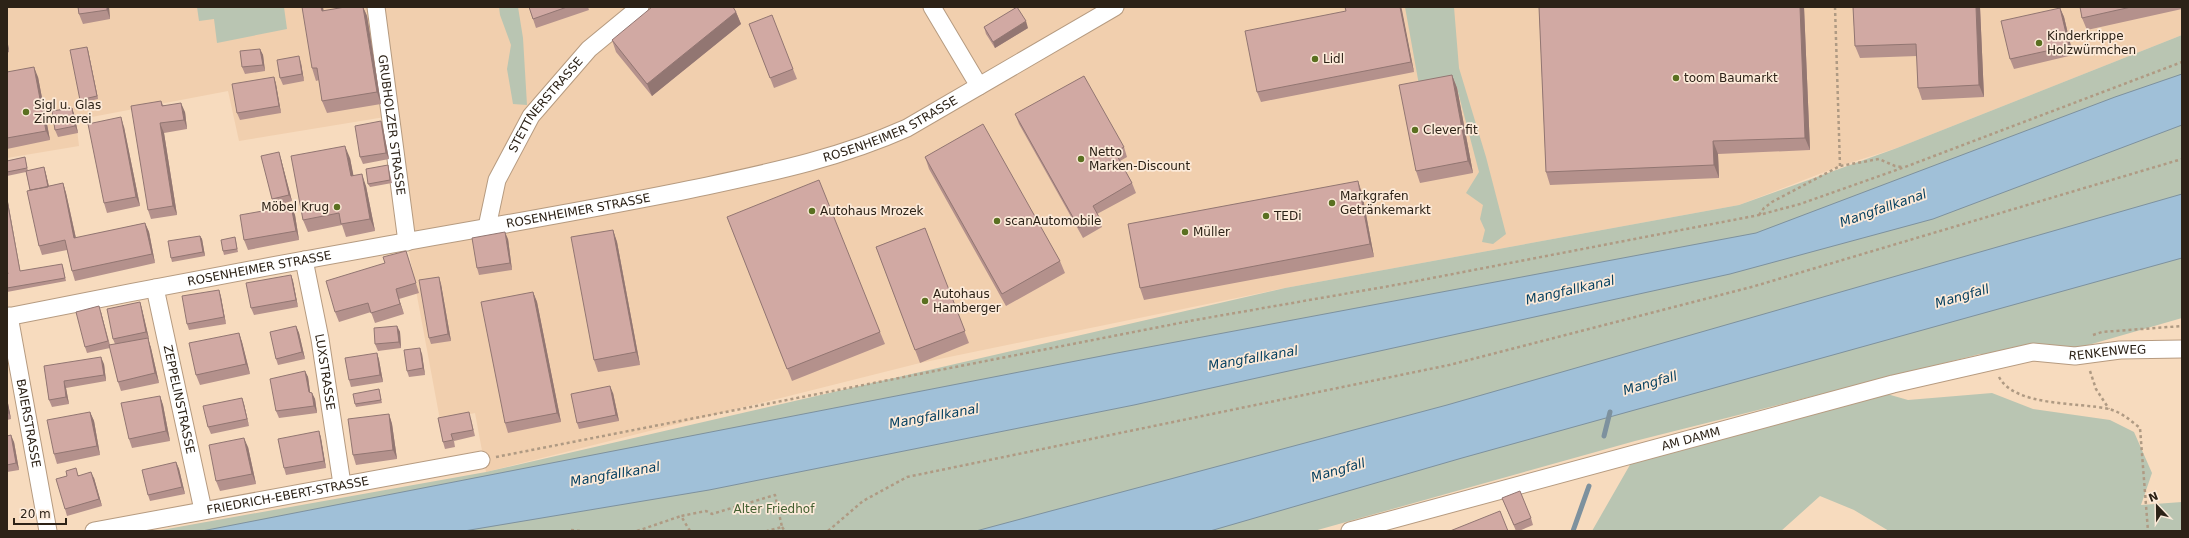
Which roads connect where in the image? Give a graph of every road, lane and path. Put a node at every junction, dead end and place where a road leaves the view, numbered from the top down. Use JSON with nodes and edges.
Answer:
{"nodes":[{"id":1,"x":376,"y":7,"type":"edge"},
{"id":2,"x":640,"y":7,"type":"edge"},
{"id":3,"x":932,"y":7,"type":"edge"},
{"id":4,"x":1115,"y":7,"type":"edge"},
{"id":5,"x":1835,"y":7,"type":"edge"},
{"id":6,"x":2182,"y":62,"type":"edge"},
{"id":7,"x":979,"y":86,"type":"junction"},
{"id":8,"x":2182,"y":159,"type":"edge"},
{"id":9,"x":1840,"y":166,"type":"junction"},
{"id":10,"x":1905,"y":167,"type":"junction"},
{"id":11,"x":1759,"y":215,"type":"junction"},
{"id":12,"x":487,"y":227,"type":"junction"},
{"id":13,"x":407,"y":242,"type":"junction"},
{"id":14,"x":304,"y":260,"type":"junction"},
{"id":15,"x":155,"y":288,"type":"junction"},
{"id":16,"x":8,"y":317,"type":"edge"},
{"id":17,"x":2182,"y":349,"type":"edge"},
{"id":18,"x":2032,"y":352,"type":"joint"},
{"id":19,"x":2086,"y":355,"type":"junction"},
{"id":20,"x":1993,"y":361,"type":"junction"},
{"id":21,"x":2110,"y":409,"type":"junction"},
{"id":22,"x":481,"y":460,"type":"joint"},
{"id":23,"x":342,"y":484,"type":"junction"},
{"id":24,"x":203,"y":510,"type":"junction"},
{"id":25,"x":681,"y":516,"type":"junction"},
{"id":26,"x":782,"y":527,"type":"junction"},
{"id":27,"x":48,"y":531,"type":"edge"},
{"id":28,"x":94,"y":531,"type":"edge"},
{"id":29,"x":570,"y":531,"type":"edge"},
{"id":30,"x":580,"y":531,"type":"edge"},
{"id":31,"x":637,"y":531,"type":"edge"},
{"id":32,"x":690,"y":531,"type":"edge"},
{"id":33,"x":767,"y":531,"type":"edge"},
{"id":34,"x":785,"y":531,"type":"edge"},
{"id":35,"x":828,"y":531,"type":"edge"},
{"id":36,"x":1350,"y":531,"type":"edge"},
{"id":37,"x":2148,"y":531,"type":"edge"}],
"edges":[{"from":1,"to":13,"type":"street","name":"GRUBHOLZER STRASSE"},
{"from":2,"to":12,"type":"street","name":"STETTNERSTRASSE"},
{"from":3,"to":7,"type":"street"},
{"from":4,"to":7,"type":"street","name":"ROSENHEIMER STRASSE"},
{"from":5,"to":9,"type":"path"},
{"from":6,"to":10,"type":"path"},
{"from":7,"to":12,"type":"street","name":"ROSENHEIMER STRASSE"},
{"from":8,"to":35,"type":"path"},
{"from":9,"to":10,"type":"path"},
{"from":9,"to":11,"type":"path"},
{"from":10,"to":11,"type":"path"},
{"from":11,"to":22,"type":"path"},
{"from":12,"to":13,"type":"street","name":"ROSENHEIMER STRASSE"},
{"from":13,"to":14,"type":"street","name":"ROSENHEIMER STRASSE"},
{"from":14,"to":15,"type":"street","name":"ROSENHEIMER STRASSE"},
{"from":14,"to":23,"type":"street","name":"LUXSTRASSE"},
{"from":15,"to":16,"type":"street","name":"ROSENHEIMER STRASSE"},
{"from":15,"to":24,"type":"street","name":"ZEPPELINSTRASSE"},
{"from":16,"to":27,"type":"street","name":"BAIERSTRASSE"},
{"from":17,"to":19,"type":"street","name":"RENKENWEG"},
{"from":18,"to":19,"type":"street","name":"RENKENWEG"},
{"from":18,"to":20,"type":"street","name":"AM DAMM"},
{"from":19,"to":21,"type":"path"},
{"from":20,"to":21,"type":"path"},
{"from":20,"to":36,"type":"street","name":"AM DAMM"},
{"from":21,"to":37,"type":"path"},
{"from":22,"to":23,"type":"street","name":"FRIEDRICH-EBERT-STRASSE"},
{"from":23,"to":24,"type":"street","name":"FRIEDRICH-EBERT-STRASSE"},
{"from":24,"to":28,"type":"street","name":"FRIEDRICH-EBERT-STRASSE"},
{"from":25,"to":26,"type":"path"},
{"from":25,"to":31,"type":"path"},
{"from":25,"to":32,"type":"path"},
{"from":26,"to":33,"type":"path"},
{"from":26,"to":34,"type":"path"},
{"from":29,"to":30,"type":"path"}]}
